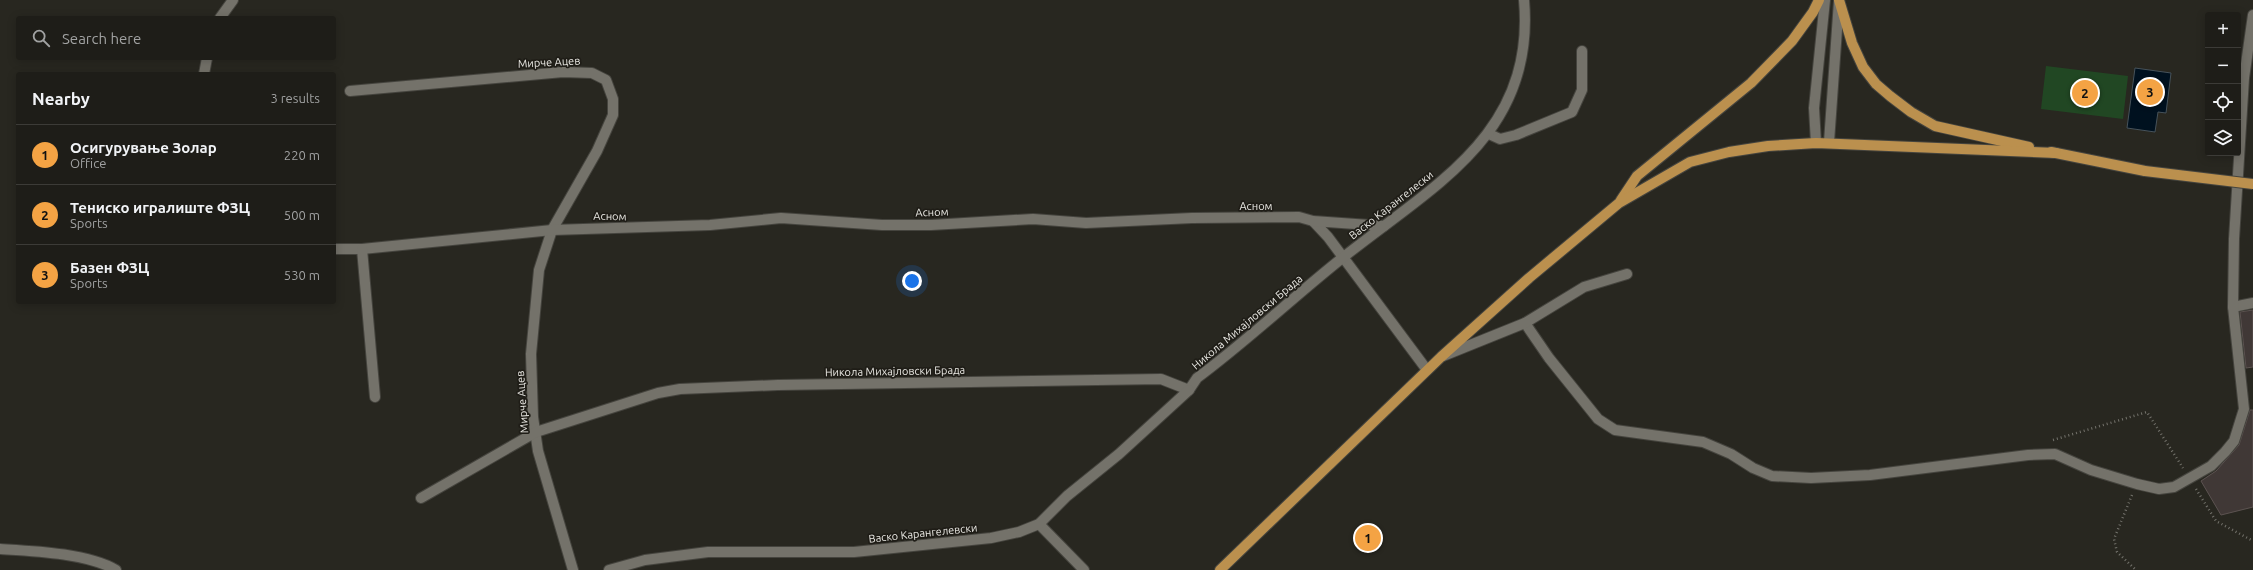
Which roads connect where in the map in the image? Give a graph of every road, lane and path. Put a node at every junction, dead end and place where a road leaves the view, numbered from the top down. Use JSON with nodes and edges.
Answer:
{"nodes":[{"id":1,"x":233,"y":0,"type":"edge"},
{"id":2,"x":1524,"y":0,"type":"edge"},
{"id":3,"x":1819,"y":0,"type":"edge"},
{"id":4,"x":1825,"y":0,"type":"edge"},
{"id":5,"x":1839,"y":0,"type":"edge"},
{"id":6,"x":2253,"y":15,"type":"edge"},
{"id":7,"x":221,"y":16,"type":"edge"},
{"id":8,"x":1582,"y":51,"type":"dead end"},
{"id":9,"x":207,"y":60,"type":"edge"},
{"id":10,"x":204,"y":72,"type":"edge"},
{"id":11,"x":350,"y":91,"type":"dead end"},
{"id":12,"x":1488,"y":134,"type":"junction"},
{"id":13,"x":1829,"y":142,"type":"junction"},
{"id":14,"x":1816,"y":143,"type":"junction"},
{"id":15,"x":2056,"y":153,"type":"junction"},
{"id":16,"x":2253,"y":184,"type":"edge"},
{"id":17,"x":1619,"y":203,"type":"junction"},
{"id":18,"x":1313,"y":221,"type":"junction"},
{"id":19,"x":1384,"y":226,"type":"junction"},
{"id":20,"x":552,"y":230,"type":"junction"},
{"id":21,"x":336,"y":248,"type":"edge"},
{"id":22,"x":362,"y":249,"type":"junction"},
{"id":23,"x":1342,"y":258,"type":"junction"},
{"id":24,"x":1627,"y":274,"type":"dead end"},
{"id":25,"x":2253,"y":303,"type":"edge"},
{"id":26,"x":2233,"y":307,"type":"junction"},
{"id":27,"x":1525,"y":323,"type":"junction"},
{"id":28,"x":1441,"y":356,"type":"junction"},
{"id":29,"x":1427,"y":370,"type":"junction"},
{"id":30,"x":1189,"y":390,"type":"junction"},
{"id":31,"x":374,"y":397,"type":"dead end"},
{"id":32,"x":536,"y":432,"type":"junction"},
{"id":33,"x":2051,"y":441,"type":"dead end"},
{"id":34,"x":2190,"y":479,"type":"junction"},
{"id":35,"x":2137,"y":484,"type":"junction"},
{"id":36,"x":421,"y":498,"type":"dead end"},
{"id":37,"x":1040,"y":524,"type":"junction"},
{"id":38,"x":2253,"y":541,"type":"edge"},
{"id":39,"x":0,"y":549,"type":"edge"},
{"id":40,"x":116,"y":570,"type":"edge"},
{"id":41,"x":573,"y":570,"type":"edge"},
{"id":42,"x":609,"y":570,"type":"edge"},
{"id":43,"x":1084,"y":570,"type":"edge"},
{"id":44,"x":1220,"y":570,"type":"edge"},
{"id":45,"x":2136,"y":570,"type":"edge"}],
"edges":[{"from":1,"to":7,"type":"street"},
{"from":2,"to":12,"type":"street","name":"Васко Карангелески"},
{"from":3,"to":17,"type":"main road"},
{"from":4,"to":14,"type":"street"},
{"from":5,"to":13,"type":"street"},
{"from":5,"to":15,"type":"main road"},
{"from":6,"to":26,"type":"street"},
{"from":8,"to":12,"type":"street"},
{"from":9,"to":10,"type":"street"},
{"from":11,"to":20,"type":"street","name":"Мирче Ацев"},
{"from":12,"to":19,"type":"street","name":"Васко Карангелески"},
{"from":13,"to":14,"type":"main road"},
{"from":13,"to":15,"type":"main road"},
{"from":14,"to":17,"type":"main road"},
{"from":15,"to":16,"type":"main road","bridge":true},
{"from":17,"to":28,"type":"main road"},
{"from":18,"to":19,"type":"street","name":"Асном"},
{"from":18,"to":20,"type":"street","name":"Асном"},
{"from":18,"to":23,"type":"street"},
{"from":19,"to":23,"type":"street","name":"Васко Карангелески"},
{"from":20,"to":22,"type":"street"},
{"from":20,"to":32,"type":"street","name":"Мирче Ацев"},
{"from":21,"to":22,"type":"street"},
{"from":22,"to":31,"type":"street"},
{"from":23,"to":29,"type":"street"},
{"from":23,"to":30,"type":"street","name":"Никола Михајловски Брада"},
{"from":24,"to":27,"type":"street"},
{"from":25,"to":26,"type":"street"},
{"from":26,"to":34,"type":"street"},
{"from":27,"to":28,"type":"street"},
{"from":27,"to":35,"type":"street"},
{"from":28,"to":29,"type":"main road"},
{"from":29,"to":44,"type":"main road"},
{"from":30,"to":32,"type":"street","name":"Никола Михајловски Брада"},
{"from":30,"to":37,"type":"street","name":"Васко Карангелевски"},
{"from":32,"to":36,"type":"street","name":"Никола Михајловски Брада"},
{"from":32,"to":41,"type":"street","name":"Мирче Ацев"},
{"from":33,"to":34,"type":"path"},
{"from":34,"to":35,"type":"street"},
{"from":34,"to":38,"type":"path"},
{"from":35,"to":45,"type":"path"},
{"from":37,"to":42,"type":"street","name":"Васко Карангелевски"},
{"from":37,"to":43,"type":"street"},
{"from":39,"to":40,"type":"street"}]}
